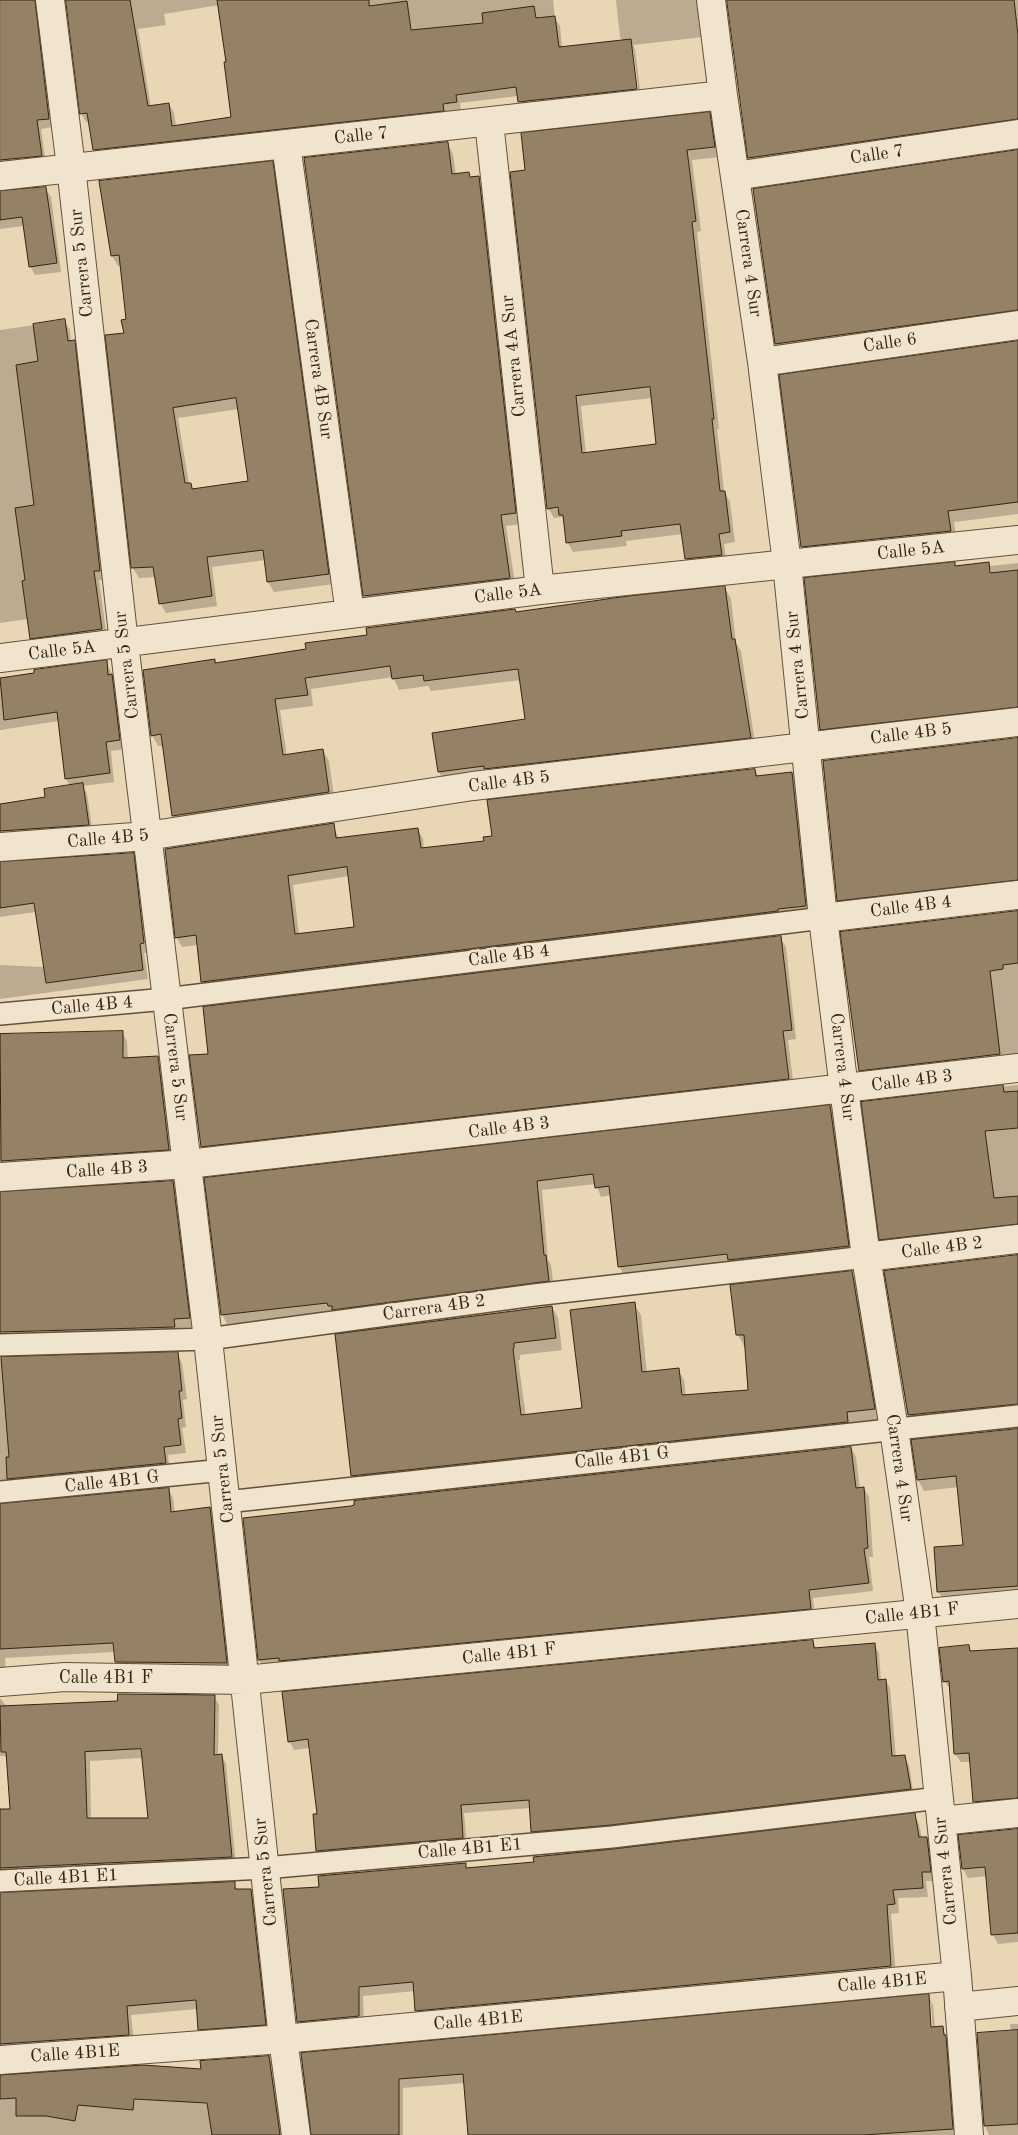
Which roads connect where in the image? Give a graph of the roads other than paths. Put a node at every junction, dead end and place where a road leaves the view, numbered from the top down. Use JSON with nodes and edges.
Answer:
{"nodes":[{"id":1,"x":50,"y":0,"type":"edge"},
{"id":2,"x":712,"y":0,"type":"edge"},
{"id":3,"x":723,"y":94,"type":"junction"},
{"id":4,"x":489,"y":122,"type":"junction"},
{"id":5,"x":1018,"y":134,"type":"edge"},
{"id":6,"x":286,"y":144,"type":"junction"},
{"id":7,"x":71,"y":167,"type":"junction"},
{"id":8,"x":0,"y":176,"type":"edge"},
{"id":9,"x":735,"y":176,"type":"junction"},
{"id":10,"x":1018,"y":325,"type":"edge"},
{"id":11,"x":762,"y":362,"type":"junction"},
{"id":12,"x":1018,"y":540,"type":"edge"},
{"id":13,"x":787,"y":564,"type":"junction"},
{"id":14,"x":540,"y":590,"type":"junction"},
{"id":15,"x":350,"y":614,"type":"junction"},
{"id":16,"x":124,"y":643,"type":"junction"},
{"id":17,"x":0,"y":658,"type":"edge"},
{"id":18,"x":1018,"y":722,"type":"edge"},
{"id":19,"x":806,"y":746,"type":"junction"},
{"id":20,"x":147,"y":836,"type":"junction"},
{"id":21,"x":0,"y":847,"type":"edge"},
{"id":22,"x":1018,"y":895,"type":"edge"},
{"id":23,"x":822,"y":918,"type":"junction"},
{"id":24,"x":166,"y":999,"type":"junction"},
{"id":25,"x":0,"y":1014,"type":"edge"},
{"id":26,"x":1018,"y":1068,"type":"edge"},
{"id":27,"x":844,"y":1089,"type":"junction"},
{"id":28,"x":188,"y":1164,"type":"junction"},
{"id":29,"x":0,"y":1177,"type":"edge"},
{"id":30,"x":1018,"y":1239,"type":"edge"},
{"id":31,"x":866,"y":1257,"type":"junction"},
{"id":32,"x":208,"y":1339,"type":"junction"},
{"id":33,"x":0,"y":1345,"type":"edge"},
{"id":34,"x":1018,"y":1416,"type":"edge"},
{"id":35,"x":894,"y":1429,"type":"junction"},
{"id":36,"x":223,"y":1470,"type":"junction"},
{"id":37,"x":0,"y":1492,"type":"edge"},
{"id":38,"x":226,"y":1502,"type":"junction"},
{"id":39,"x":1018,"y":1604,"type":"edge"},
{"id":40,"x":920,"y":1613,"type":"junction"},
{"id":41,"x":245,"y":1680,"type":"junction"},
{"id":42,"x":0,"y":1682,"type":"edge"},
{"id":43,"x":940,"y":1810,"type":"junction"},
{"id":44,"x":1018,"y":1814,"type":"edge"},
{"id":45,"x":265,"y":1868,"type":"junction"},
{"id":46,"x":0,"y":1881,"type":"edge"},
{"id":47,"x":956,"y":1976,"type":"junction"},
{"id":48,"x":1018,"y":2001,"type":"edge"},
{"id":49,"x":959,"y":2007,"type":"junction"},
{"id":50,"x":283,"y":2039,"type":"junction"},
{"id":51,"x":0,"y":2060,"type":"edge"},
{"id":52,"x":296,"y":2135,"type":"edge"},
{"id":53,"x":970,"y":2135,"type":"edge"}],
"edges":[{"from":1,"to":7,"type":"street","name":"Carrera 5 Sur"},
{"from":2,"to":3,"type":"street","name":"Carrera 4 Sur"},
{"from":3,"to":4,"type":"street","name":"Calle 7"},
{"from":3,"to":9,"type":"street","name":"Carrera 4 Sur"},
{"from":4,"to":6,"type":"street","name":"Calle 7"},
{"from":4,"to":14,"type":"street","name":"Carrera 4A Sur"},
{"from":5,"to":9,"type":"street","name":"Calle 7"},
{"from":6,"to":7,"type":"street","name":"Calle 7"},
{"from":6,"to":15,"type":"street","name":"Carrera 4B Sur"},
{"from":7,"to":8,"type":"street","name":"Calle 7"},
{"from":7,"to":16,"type":"street","name":"Carrera 5 Sur"},
{"from":9,"to":11,"type":"street","name":"Carrera 4 Sur"},
{"from":10,"to":11,"type":"street","name":"Calle 6"},
{"from":11,"to":13,"type":"street","name":"Carrera 4 Sur"},
{"from":12,"to":13,"type":"street","name":"Calle 5A"},
{"from":13,"to":14,"type":"street","name":"Calle 5A"},
{"from":13,"to":19,"type":"street","name":"Carrera 4 Sur"},
{"from":14,"to":15,"type":"street","name":"Calle 5A"},
{"from":15,"to":16,"type":"street","name":"Calle 5A"},
{"from":16,"to":17,"type":"street","name":"Calle 5A"},
{"from":16,"to":20,"type":"street","name":"Carrera 5 Sur"},
{"from":18,"to":19,"type":"street","name":"Calle 4B 5"},
{"from":19,"to":20,"type":"street","name":"Calle 4B 5"},
{"from":19,"to":23,"type":"street","name":"Carrera 4 Sur"},
{"from":20,"to":21,"type":"street","name":"Calle 4B 5"},
{"from":20,"to":24,"type":"street","name":"Carrera 5 Sur"},
{"from":22,"to":23,"type":"street","name":"Calle 4B 4"},
{"from":23,"to":24,"type":"lane","name":"Calle 4B 4"},
{"from":23,"to":27,"type":"street","name":"Carrera 4 Sur"},
{"from":24,"to":25,"type":"lane","name":"Calle 4B 4"},
{"from":24,"to":28,"type":"street","name":"Carrera 5 Sur"},
{"from":26,"to":27,"type":"street","name":"Calle 4B 3"},
{"from":27,"to":28,"type":"street","name":"Calle 4B 3"},
{"from":27,"to":31,"type":"street","name":"Carrera 4 Sur"},
{"from":28,"to":29,"type":"street","name":"Calle 4B 3"},
{"from":28,"to":32,"type":"street","name":"Carrera 5 Sur"},
{"from":30,"to":31,"type":"street","name":"Calle 4B 2"},
{"from":31,"to":32,"type":"lane","name":"Carrera 4B 2"},
{"from":31,"to":35,"type":"street","name":"Carrera 4 Sur"},
{"from":32,"to":33,"type":"lane","name":"Carrera 4B 2"},
{"from":32,"to":36,"type":"street","name":"Carrera 5 Sur"},
{"from":34,"to":35,"type":"lane","name":"Calle 4B1 G"},
{"from":35,"to":38,"type":"lane","name":"Calle 4B1 G"},
{"from":35,"to":40,"type":"street","name":"Carrera 4 Sur"},
{"from":36,"to":37,"type":"lane","name":"Calle 4B1 G"},
{"from":36,"to":38,"type":"street","name":"Carrera 5 Sur"},
{"from":38,"to":41,"type":"street","name":"Carrera 5 Sur"},
{"from":39,"to":40,"type":"street","name":"Calle 4B1 F"},
{"from":40,"to":41,"type":"street","name":"Calle 4B1 F"},
{"from":40,"to":43,"type":"street","name":"Carrera 4 Sur"},
{"from":41,"to":42,"type":"street","name":"Calle 4B1 F"},
{"from":41,"to":45,"type":"street","name":"Carrera 5 Sur"},
{"from":43,"to":44,"type":"street","name":"Calle 4B1 E1"},
{"from":43,"to":45,"type":"lane","name":"Calle 4B1 E1"},
{"from":43,"to":47,"type":"street","name":"Carrera 4 Sur"},
{"from":45,"to":46,"type":"lane","name":"Calle 4B1 E1"},
{"from":45,"to":50,"type":"street","name":"Carrera 5 Sur"},
{"from":47,"to":49,"type":"street","name":"Carrera 4 Sur"},
{"from":47,"to":50,"type":"street","name":"Calle 4B1E"},
{"from":48,"to":49,"type":"street"},
{"from":49,"to":53,"type":"street","name":"Carrera 4 Sur"},
{"from":50,"to":51,"type":"street","name":"Calle 4B1E"},
{"from":50,"to":52,"type":"street","name":"Carrera 5 Sur"}]}
